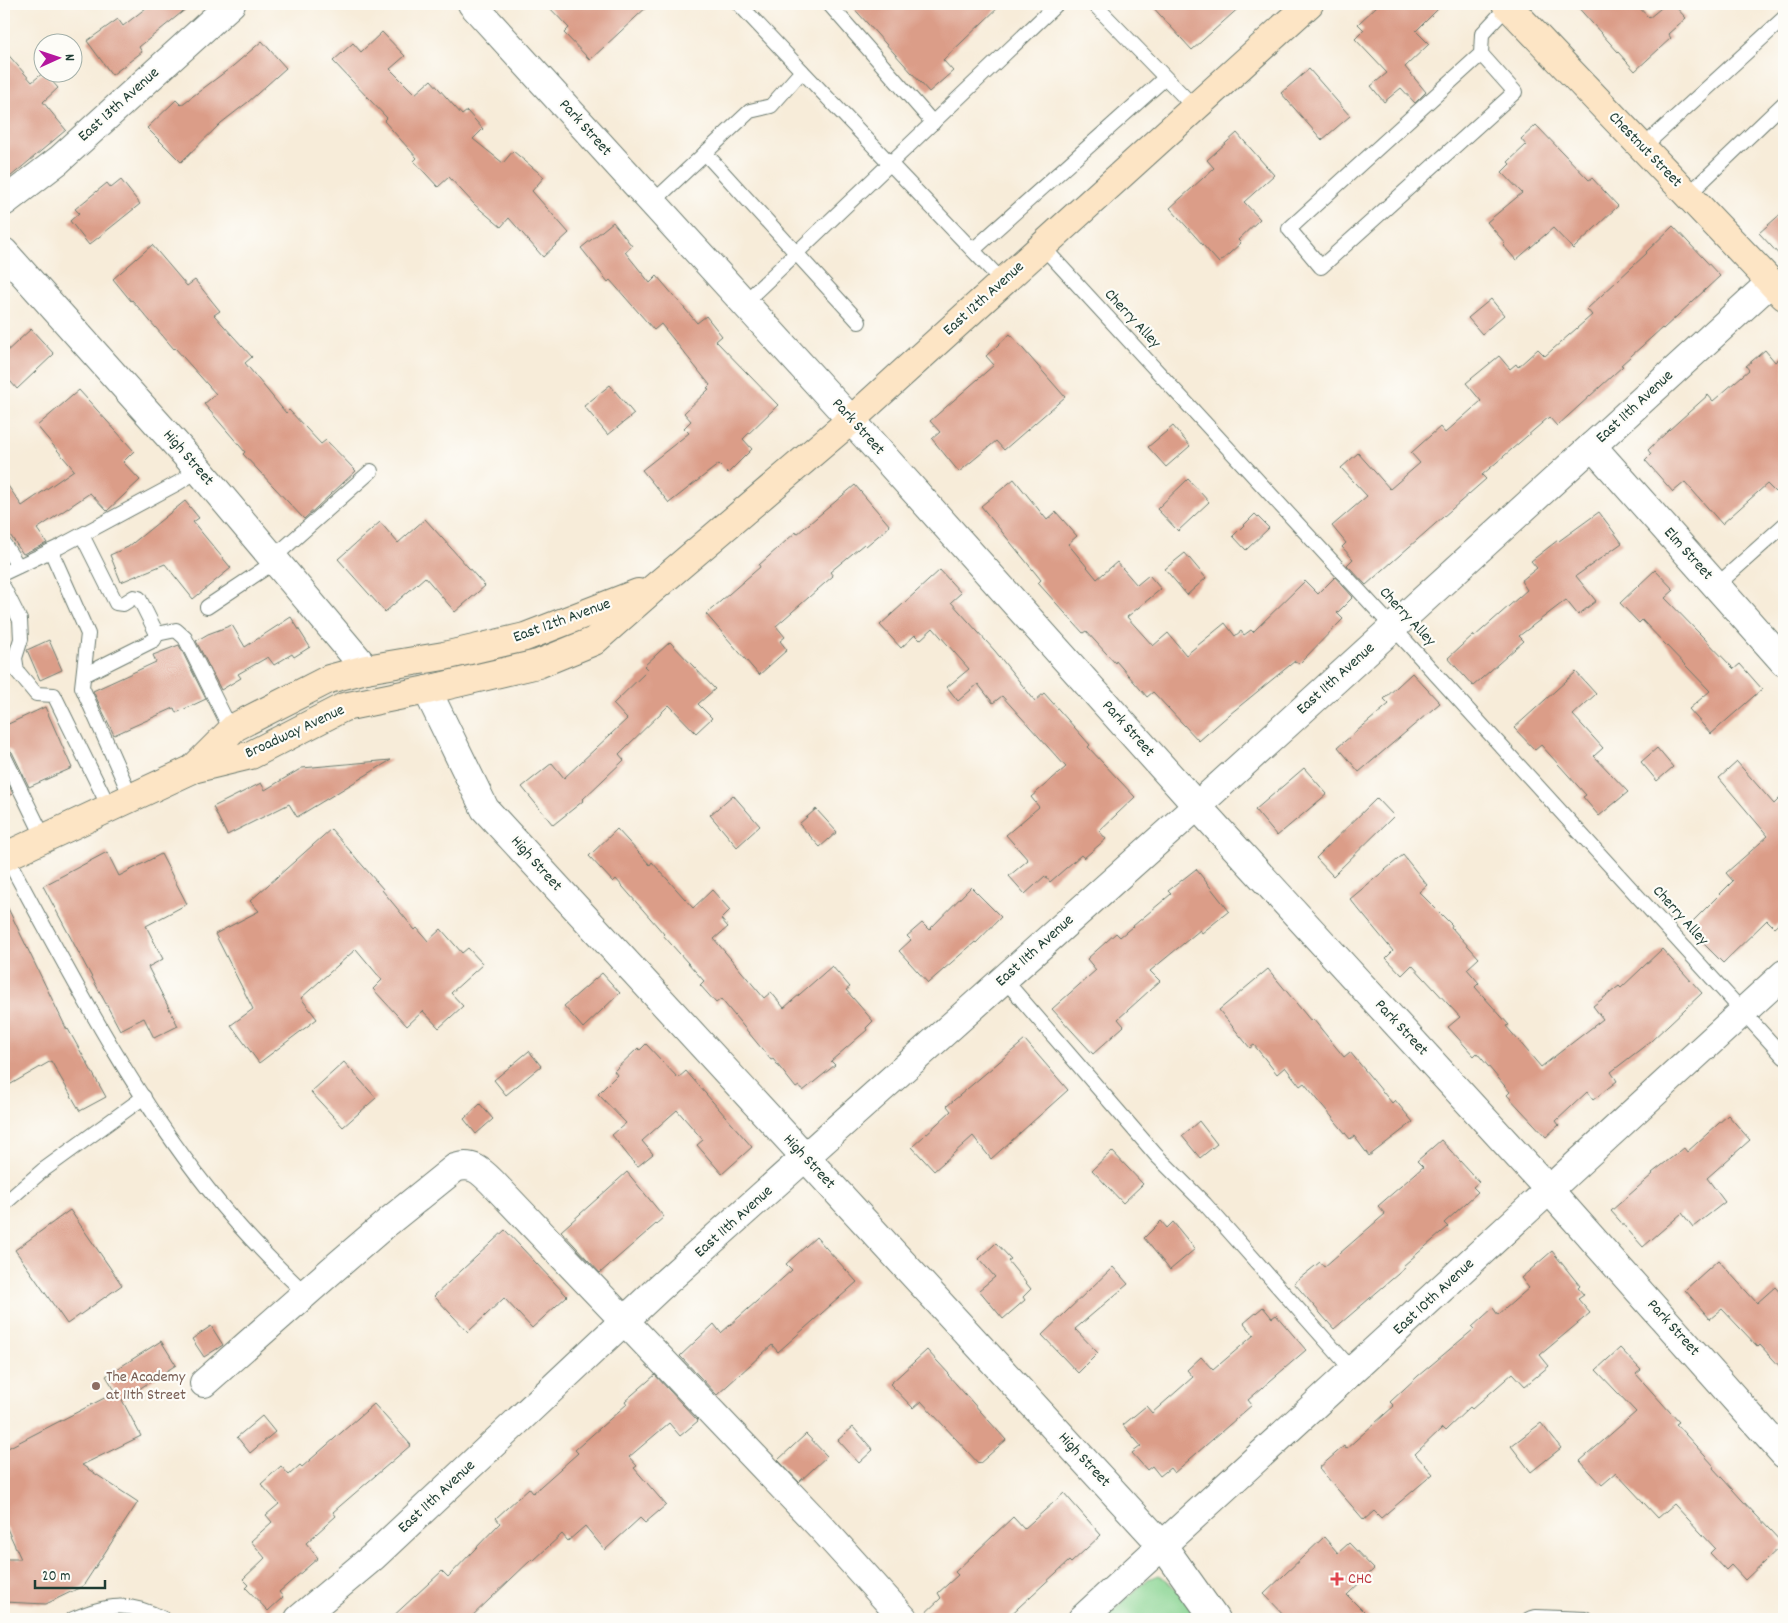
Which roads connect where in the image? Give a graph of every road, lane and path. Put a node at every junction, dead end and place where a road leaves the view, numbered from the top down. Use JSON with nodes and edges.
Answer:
{"nodes":[{"id":1,"x":231,"y":4,"type":"edge"},
{"id":2,"x":472,"y":4,"type":"edge"},
{"id":3,"x":739,"y":4,"type":"edge"},
{"id":4,"x":829,"y":4,"type":"edge"},
{"id":5,"x":1056,"y":4,"type":"edge"},
{"id":6,"x":1094,"y":4,"type":"edge"},
{"id":7,"x":1309,"y":4,"type":"edge"},
{"id":8,"x":1507,"y":5,"type":"edge"},
{"id":9,"x":1784,"y":18,"type":"edge"},
{"id":10,"x":1481,"y":54,"type":"junction"},
{"id":11,"x":802,"y":71,"type":"junction"},
{"id":12,"x":1165,"y":78,"type":"junction"},
{"id":13,"x":1784,"y":103,"type":"edge"},
{"id":14,"x":1195,"y":108,"type":"junction"},
{"id":15,"x":933,"y":122,"type":"junction"},
{"id":16,"x":1643,"y":147,"type":"junction"},
{"id":17,"x":706,"y":153,"type":"junction"},
{"id":18,"x":890,"y":163,"type":"junction"},
{"id":19,"x":1688,"y":195,"type":"junction"},
{"id":20,"x":4,"y":202,"type":"edge"},
{"id":21,"x":653,"y":202,"type":"junction"},
{"id":22,"x":1042,"y":246,"type":"junction"},
{"id":23,"x":973,"y":250,"type":"junction"},
{"id":24,"x":4,"y":252,"type":"edge"},
{"id":25,"x":796,"y":254,"type":"junction"},
{"id":26,"x":1003,"y":282,"type":"junction"},
{"id":27,"x":1777,"y":289,"type":"edge"},
{"id":28,"x":744,"y":303,"type":"junction"},
{"id":29,"x":859,"y":322,"type":"dead end"},
{"id":30,"x":851,"y":420,"type":"junction"},
{"id":31,"x":1592,"y":446,"type":"junction"},
{"id":32,"x":199,"y":470,"type":"junction"},
{"id":33,"x":371,"y":471,"type":"dead end"},
{"id":34,"x":1784,"y":526,"type":"edge"},
{"id":35,"x":82,"y":536,"type":"junction"},
{"id":36,"x":4,"y":544,"type":"edge"},
{"id":37,"x":51,"y":551,"type":"junction"},
{"id":38,"x":274,"y":560,"type":"junction"},
{"id":39,"x":18,"y":566,"type":"junction"},
{"id":40,"x":4,"y":572,"type":"edge"},
{"id":41,"x":1716,"y":586,"type":"junction"},
{"id":42,"x":4,"y":588,"type":"edge"},
{"id":43,"x":654,"y":588,"type":"junction"},
{"id":44,"x":207,"y":607,"type":"dead end"},
{"id":45,"x":1392,"y":627,"type":"junction"},
{"id":46,"x":157,"y":634,"type":"junction"},
{"id":47,"x":409,"y":661,"type":"joint"},
{"id":48,"x":1784,"y":662,"type":"edge"},
{"id":49,"x":366,"y":669,"type":"junction"},
{"id":50,"x":84,"y":675,"type":"junction"},
{"id":51,"x":427,"y":690,"type":"junction"},
{"id":52,"x":232,"y":730,"type":"junction"},
{"id":53,"x":4,"y":756,"type":"edge"},
{"id":54,"x":193,"y":768,"type":"junction"},
{"id":55,"x":120,"y":802,"type":"junction"},
{"id":56,"x":1196,"y":806,"type":"junction"},
{"id":57,"x":44,"y":838,"type":"junction"},
{"id":58,"x":5,"y":857,"type":"edge"},
{"id":59,"x":1784,"y":974,"type":"edge"},
{"id":60,"x":1004,"y":979,"type":"junction"},
{"id":61,"x":1744,"y":1012,"type":"junction"},
{"id":62,"x":1784,"y":1057,"type":"edge"},
{"id":63,"x":144,"y":1097,"type":"junction"},
{"id":64,"x":805,"y":1158,"type":"junction"},
{"id":65,"x":1550,"y":1191,"type":"junction"},
{"id":66,"x":4,"y":1204,"type":"edge"},
{"id":67,"x":305,"y":1293,"type":"junction"},
{"id":68,"x":624,"y":1322,"type":"junction"},
{"id":69,"x":1353,"y":1370,"type":"junction"},
{"id":70,"x":204,"y":1383,"type":"dead end"},
{"id":71,"x":1784,"y":1454,"type":"edge"},
{"id":72,"x":1163,"y":1546,"type":"junction"},
{"id":73,"x":73,"y":1619,"type":"edge"},
{"id":74,"x":164,"y":1619,"type":"edge"},
{"id":75,"x":299,"y":1619,"type":"edge"},
{"id":76,"x":904,"y":1619,"type":"edge"},
{"id":77,"x":1082,"y":1619,"type":"edge"},
{"id":78,"x":1216,"y":1619,"type":"edge"},
{"id":79,"x":1529,"y":1619,"type":"edge"},
{"id":80,"x":1586,"y":1619,"type":"edge"}],
"edges":[{"from":1,"to":20,"type":"street","name":"East 13th Avenue"},
{"from":2,"to":21,"type":"street","name":"Park Street"},
{"from":3,"to":11,"type":"lane"},
{"from":4,"to":15,"type":"lane"},
{"from":5,"to":15,"type":"lane"},
{"from":6,"to":12,"type":"lane"},
{"from":7,"to":14,"type":"street","name":"East 12th Avenue"},
{"from":8,"to":10,"type":"lane"},
{"from":8,"to":16,"type":"street","name":"Chestnut Street"},
{"from":9,"to":16,"type":"lane"},
{"from":10,"to":10,"type":"lane"},
{"from":11,"to":17,"type":"lane"},
{"from":11,"to":18,"type":"lane"},
{"from":12,"to":14,"type":"lane"},
{"from":12,"to":23,"type":"lane"},
{"from":13,"to":19,"type":"lane"},
{"from":14,"to":22,"type":"street","name":"East 12th Avenue"},
{"from":15,"to":18,"type":"lane"},
{"from":16,"to":19,"type":"street","name":"Chestnut Street"},
{"from":17,"to":21,"type":"lane"},
{"from":17,"to":25,"type":"lane"},
{"from":18,"to":23,"type":"lane"},
{"from":18,"to":25,"type":"lane"},
{"from":19,"to":27,"type":"street","name":"Chestnut Street"},
{"from":21,"to":28,"type":"street","name":"Park Street"},
{"from":22,"to":26,"type":"street","name":"East 12th Avenue"},
{"from":22,"to":45,"type":"lane","name":"Cherry Alley"},
{"from":23,"to":26,"type":"lane"},
{"from":24,"to":32,"type":"street","name":"High Street"},
{"from":25,"to":28,"type":"lane"},
{"from":25,"to":29,"type":"lane"},
{"from":26,"to":30,"type":"street","name":"East 12th Avenue"},
{"from":27,"to":31,"type":"street","name":"East 11th Avenue"},
{"from":28,"to":30,"type":"street","name":"Park Street"},
{"from":30,"to":43,"type":"street","name":"East 12th Avenue"},
{"from":30,"to":56,"type":"street","name":"Park Street"},
{"from":31,"to":41,"type":"street","name":"Elm Street"},
{"from":31,"to":45,"type":"street","name":"East 11th Avenue"},
{"from":32,"to":35,"type":"lane"},
{"from":32,"to":38,"type":"street","name":"High Street"},
{"from":33,"to":38,"type":"lane"},
{"from":34,"to":41,"type":"lane"},
{"from":35,"to":37,"type":"lane"},
{"from":35,"to":46,"type":"lane"},
{"from":36,"to":39,"type":"lane"},
{"from":37,"to":39,"type":"lane"},
{"from":37,"to":50,"type":"lane"},
{"from":38,"to":44,"type":"lane"},
{"from":38,"to":49,"type":"street","name":"High Street"},
{"from":39,"to":40,"type":"lane"},
{"from":41,"to":48,"type":"street","name":"Elm Street"},
{"from":42,"to":55,"type":"lane"},
{"from":43,"to":47,"type":"street","name":"East 12th Avenue"},
{"from":43,"to":51,"type":"street","name":"East 12th Avenue"},
{"from":45,"to":56,"type":"street","name":"East 11th Avenue"},
{"from":45,"to":61,"type":"lane","name":"Cherry Alley"},
{"from":46,"to":50,"type":"lane"},
{"from":46,"to":52,"type":"lane"},
{"from":47,"to":49,"type":"street","name":"Broadway Avenue"},
{"from":49,"to":52,"type":"street","name":"Broadway Avenue"},
{"from":50,"to":55,"type":"lane"},
{"from":51,"to":54,"type":"street","name":"Broadway Avenue"},
{"from":51,"to":64,"type":"street","name":"High Street"},
{"from":52,"to":54,"type":"street","name":"Broadway Avenue"},
{"from":53,"to":57,"type":"lane"},
{"from":54,"to":55,"type":"street","name":"Broadway Avenue"},
{"from":55,"to":57,"type":"street","name":"Broadway Avenue"},
{"from":56,"to":60,"type":"street","name":"East 11th Avenue"},
{"from":56,"to":65,"type":"street","name":"Park Street"},
{"from":57,"to":58,"type":"street","name":"Broadway Avenue"},
{"from":58,"to":63,"type":"lane"},
{"from":59,"to":61,"type":"street","name":"East 10th Avenue"},
{"from":60,"to":64,"type":"street","name":"East 11th Avenue"},
{"from":60,"to":69,"type":"lane"},
{"from":61,"to":62,"type":"lane","name":"Cherry Alley"},
{"from":61,"to":65,"type":"street","name":"East 10th Avenue"},
{"from":63,"to":66,"type":"lane"},
{"from":63,"to":67,"type":"lane"},
{"from":64,"to":68,"type":"street","name":"East 11th Avenue"},
{"from":64,"to":72,"type":"street","name":"High Street"},
{"from":65,"to":69,"type":"street","name":"East 10th Avenue"},
{"from":65,"to":71,"type":"street","name":"Park Street"},
{"from":67,"to":68,"type":"street"},
{"from":67,"to":70,"type":"street"},
{"from":68,"to":75,"type":"street","name":"East 11th Avenue"},
{"from":68,"to":76,"type":"street"},
{"from":69,"to":72,"type":"street","name":"East 10th Avenue"},
{"from":72,"to":77,"type":"street","name":"East 10th Avenue"},
{"from":72,"to":78,"type":"street","name":"High Street"},
{"from":73,"to":74,"type":"lane"},
{"from":79,"to":80,"type":"lane"}]}
